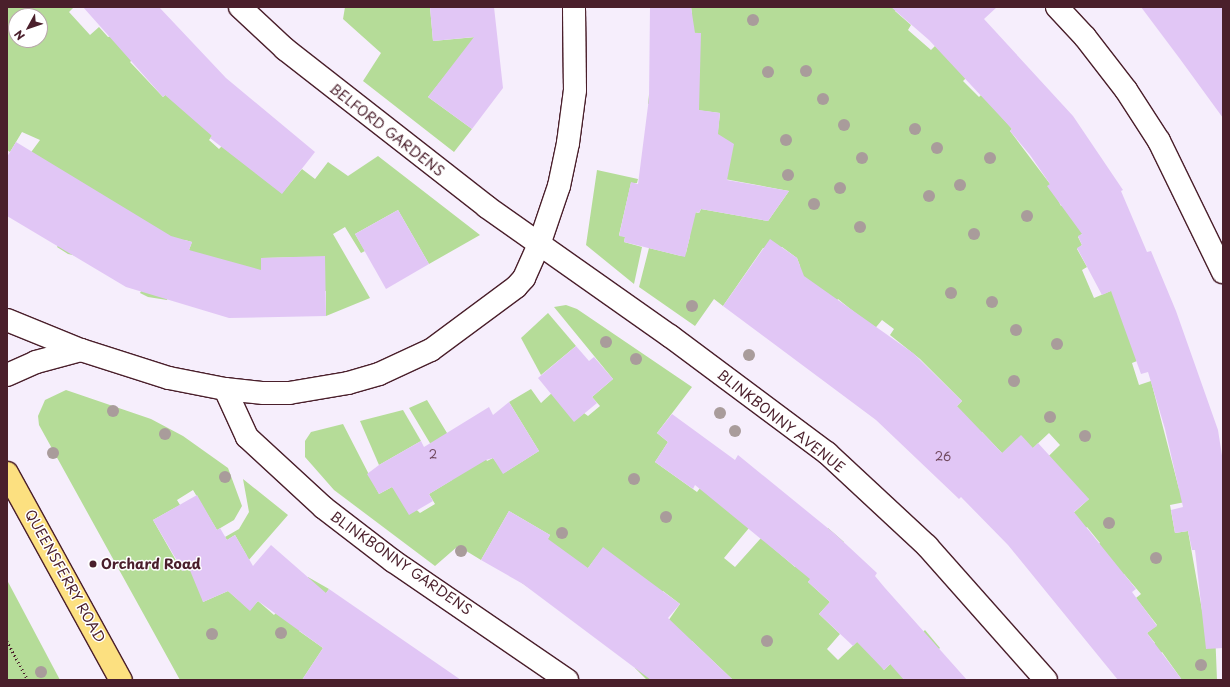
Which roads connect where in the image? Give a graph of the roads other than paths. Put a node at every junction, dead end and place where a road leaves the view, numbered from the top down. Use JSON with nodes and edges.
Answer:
{"nodes":[{"id":1,"x":240,"y":7,"type":"edge"},
{"id":2,"x":574,"y":7,"type":"edge"},
{"id":3,"x":1057,"y":7,"type":"edge"},
{"id":4,"x":539,"y":245,"type":"junction"},
{"id":5,"x":1223,"y":272,"type":"edge"},
{"id":6,"x":7,"y":320,"type":"edge"},
{"id":7,"x":81,"y":350,"type":"junction"},
{"id":8,"x":7,"y":375,"type":"edge"},
{"id":9,"x":225,"y":389,"type":"junction"},
{"id":10,"x":7,"y":473,"type":"edge"},
{"id":11,"x":121,"y":680,"type":"edge"},
{"id":12,"x":567,"y":680,"type":"edge"},
{"id":13,"x":1046,"y":680,"type":"edge"}],
"edges":[{"from":1,"to":4,"type":"street","name":"BELFORD GARDENS"},
{"from":2,"to":4,"type":"street"},
{"from":3,"to":5,"type":"street"},
{"from":4,"to":9,"type":"street"},
{"from":4,"to":13,"type":"street","name":"BLINKBONNY AVENUE"},
{"from":6,"to":7,"type":"street"},
{"from":7,"to":8,"type":"street"},
{"from":7,"to":9,"type":"street"},
{"from":9,"to":12,"type":"street","name":"BLINKBONNY GARDENS"},
{"from":10,"to":11,"type":"main road","name":"QUEENSFERRY ROAD"}]}
